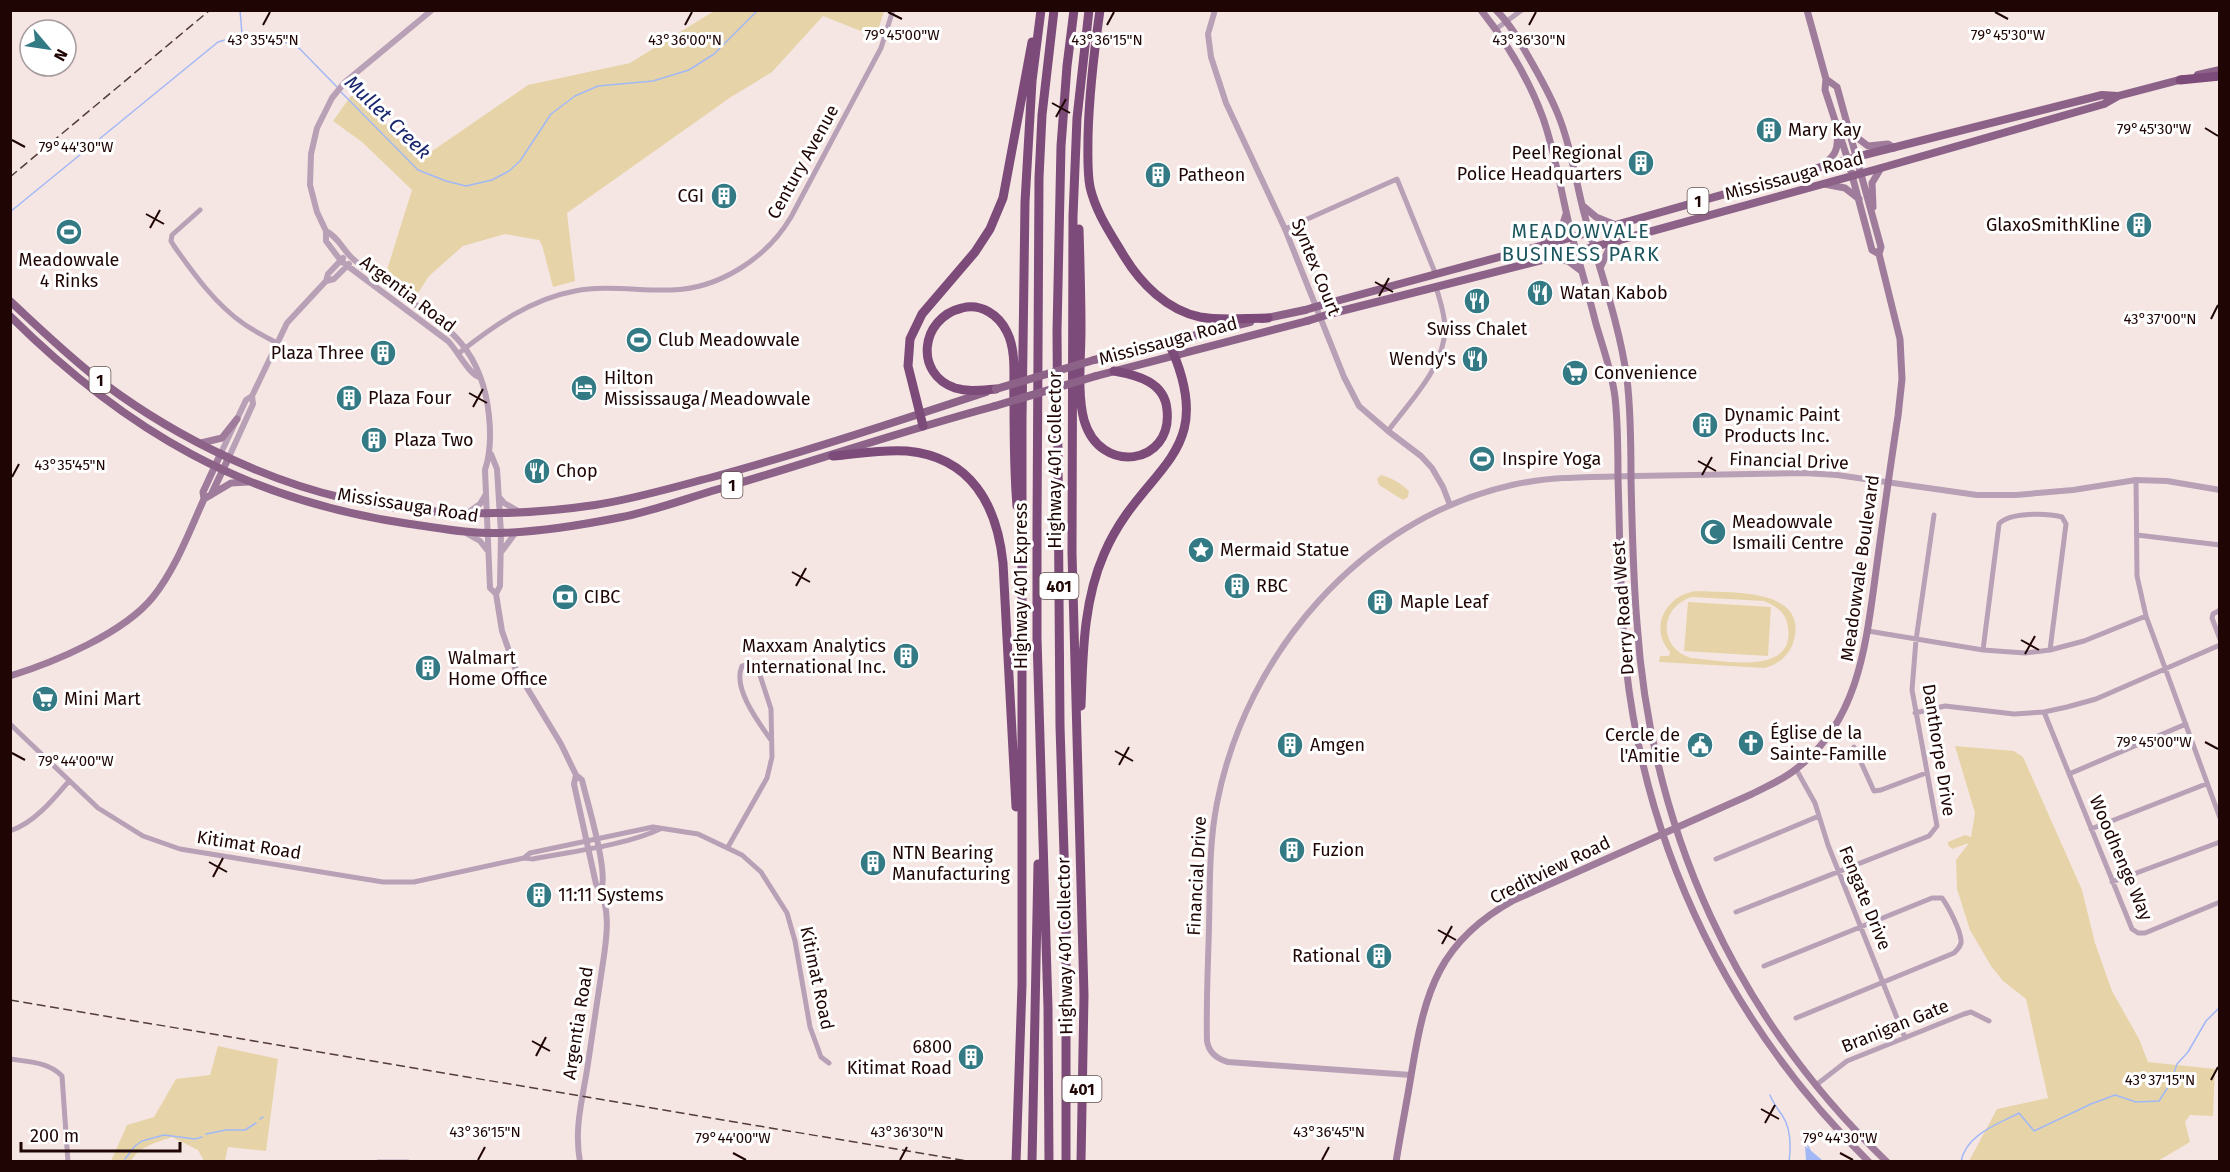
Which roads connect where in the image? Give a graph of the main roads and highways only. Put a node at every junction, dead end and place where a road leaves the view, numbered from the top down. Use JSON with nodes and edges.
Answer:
{"nodes":[{"id":1,"x":1040,"y":10,"type":"edge"},
{"id":2,"x":1054,"y":10,"type":"edge"},
{"id":3,"x":1074,"y":10,"type":"edge"},
{"id":4,"x":1089,"y":10,"type":"edge"},
{"id":5,"x":1100,"y":10,"type":"edge"},
{"id":6,"x":1481,"y":10,"type":"edge"},
{"id":7,"x":1496,"y":10,"type":"edge"},
{"id":8,"x":1807,"y":10,"type":"edge"},
{"id":9,"x":2220,"y":70,"type":"edge"},
{"id":10,"x":2220,"y":76,"type":"edge"},
{"id":11,"x":1826,"y":79,"type":"junction"},
{"id":12,"x":2180,"y":80,"type":"junction"},
{"id":13,"x":2118,"y":96,"type":"junction"},
{"id":14,"x":1838,"y":127,"type":"junction"},
{"id":15,"x":1849,"y":131,"type":"junction"},
{"id":16,"x":1076,"y":146,"type":"junction"},
{"id":17,"x":1894,"y":148,"type":"junction"},
{"id":18,"x":1852,"y":158,"type":"junction"},
{"id":19,"x":1821,"y":167,"type":"junction"},
{"id":20,"x":1881,"y":168,"type":"junction"},
{"id":21,"x":1856,"y":175,"type":"junction"},
{"id":22,"x":1824,"y":184,"type":"junction"},
{"id":23,"x":1858,"y":199,"type":"junction"},
{"id":24,"x":1583,"y":206,"type":"junction"},
{"id":25,"x":1567,"y":212,"type":"junction"},
{"id":26,"x":1871,"y":212,"type":"junction"},
{"id":27,"x":1616,"y":225,"type":"junction"},
{"id":28,"x":1590,"y":231,"type":"junction"},
{"id":29,"x":1572,"y":237,"type":"junction"},
{"id":30,"x":1622,"y":238,"type":"junction"},
{"id":31,"x":1535,"y":247,"type":"junction"},
{"id":32,"x":1594,"y":247,"type":"junction"},
{"id":33,"x":1576,"y":250,"type":"junction"},
{"id":34,"x":1879,"y":254,"type":"junction"},
{"id":35,"x":1546,"y":258,"type":"junction"},
{"id":36,"x":1600,"y":268,"type":"junction"},
{"id":37,"x":1582,"y":272,"type":"junction"},
{"id":38,"x":10,"y":301,"type":"edge"},
{"id":39,"x":10,"y":316,"type":"edge"},
{"id":40,"x":1268,"y":318,"type":"junction"},
{"id":41,"x":1168,"y":341,"type":"junction"},
{"id":42,"x":1175,"y":355,"type":"junction"},
{"id":43,"x":1114,"y":371,"type":"junction"},
{"id":44,"x":996,"y":389,"type":"junction"},
{"id":45,"x":919,"y":414,"type":"junction"},
{"id":46,"x":237,"y":419,"type":"road end"},
{"id":47,"x":923,"y":426,"type":"junction"},
{"id":48,"x":201,"y":443,"type":"junction"},
{"id":49,"x":221,"y":453,"type":"junction"},
{"id":50,"x":833,"y":456,"type":"junction"},
{"id":51,"x":229,"y":457,"type":"junction"},
{"id":52,"x":214,"y":467,"type":"junction"},
{"id":53,"x":223,"y":471,"type":"junction"},
{"id":54,"x":250,"y":482,"type":"junction"},
{"id":55,"x":208,"y":497,"type":"junction"},
{"id":56,"x":1023,"y":586,"type":"junction"},
{"id":57,"x":10,"y":676,"type":"edge"},
{"id":58,"x":1040,"y":767,"type":"junction"},
{"id":59,"x":1079,"y":799,"type":"junction"},
{"id":60,"x":1675,"y":829,"type":"junction"},
{"id":61,"x":1663,"y":834,"type":"junction"},
{"id":62,"x":1022,"y":985,"type":"junction"},
{"id":63,"x":1016,"y":1158,"type":"edge"},
{"id":64,"x":1032,"y":1159,"type":"edge"},
{"id":65,"x":1050,"y":1160,"type":"edge"},
{"id":66,"x":1066,"y":1161,"type":"edge"},
{"id":67,"x":1081,"y":1161,"type":"edge"},
{"id":68,"x":1396,"y":1161,"type":"edge"},
{"id":69,"x":1869,"y":1161,"type":"edge"},
{"id":70,"x":1887,"y":1161,"type":"edge"}],
"edges":[{"from":1,"to":45,"type":"highway"},
{"from":1,"to":56,"type":"highway","name":"Highway 401 Collector","number":"401"},
{"from":2,"to":58,"type":"highway","name":"Highway 401 Express","number":"401"},
{"from":3,"to":66,"type":"highway","name":"Highway 401 Express","number":"401"},
{"from":4,"to":16,"type":"highway","name":"Highway 401 Collector","number":"401"},
{"from":5,"to":40,"type":"highway"},
{"from":6,"to":25,"type":"main road","name":"Derry Road West"},
{"from":7,"to":24,"type":"main road","name":"Derry Road West"},
{"from":8,"to":11,"type":"main road","name":"Meadowvale Boulevard"},
{"from":9,"to":12,"type":"main road","name":"Mississauga Road","number":"1"},
{"from":10,"to":12,"type":"highway"},
{"from":11,"to":14,"type":"main road","name":"Meadowvale Boulevard"},
{"from":11,"to":15,"type":"main road","name":"Meadowvale Boulevard"},
{"from":12,"to":13,"type":"main road","name":"Mississauga Road","number":"1"},
{"from":13,"to":17,"type":"main road","name":"Mississauga Road","number":"1"},
{"from":13,"to":20,"type":"main road","name":"Mississauga Road","number":"1"},
{"from":14,"to":18,"type":"main road","name":"Meadowvale Boulevard"},
{"from":14,"to":19,"type":"main road"},
{"from":15,"to":17,"type":"main road"},
{"from":15,"to":18,"type":"main road","name":"Meadowvale Boulevard"},
{"from":16,"to":43,"type":"highway"},
{"from":16,"to":59,"type":"highway","name":"Highway 401 Collector","number":"401"},
{"from":17,"to":18,"type":"main road","name":"Mississauga Road","number":"1"},
{"from":18,"to":19,"type":"main road","name":"Mississauga Road","number":"1"},
{"from":18,"to":21,"type":"main road","name":"Meadowvale Boulevard"},
{"from":19,"to":27,"type":"main road","name":"Mississauga Road","number":"1"},
{"from":20,"to":21,"type":"main road","name":"Mississauga Road","number":"1"},
{"from":20,"to":26,"type":"main road"},
{"from":21,"to":22,"type":"main road","name":"Mississauga Road","number":"1"},
{"from":21,"to":23,"type":"main road","name":"Meadowvale Boulevard"},
{"from":21,"to":26,"type":"main road","name":"Meadowvale Boulevard"},
{"from":22,"to":23,"type":"main road"},
{"from":22,"to":30,"type":"main road","name":"Mississauga Road","number":"1"},
{"from":23,"to":34,"type":"main road","name":"Meadowvale Boulevard"},
{"from":24,"to":27,"type":"main road"},
{"from":24,"to":28,"type":"main road","name":"Derry Road West"},
{"from":25,"to":29,"type":"main road","name":"Derry Road West"},
{"from":25,"to":31,"type":"main road"},
{"from":26,"to":34,"type":"main road","name":"Meadowvale Boulevard"},
{"from":27,"to":28,"type":"main road","name":"Mississauga Road","number":"1"},
{"from":28,"to":29,"type":"main road","name":"Mississauga Road","number":"1"},
{"from":28,"to":32,"type":"main road","name":"Derry Road West"},
{"from":29,"to":31,"type":"main road","name":"Mississauga Road","number":"1"},
{"from":29,"to":33,"type":"main road","name":"Derry Road West"},
{"from":30,"to":32,"type":"main road","name":"Mississauga Road","number":"1"},
{"from":30,"to":36,"type":"main road"},
{"from":31,"to":40,"type":"main road","name":"Mississauga Road","number":"1","bridge":true},
{"from":32,"to":33,"type":"main road","name":"Mississauga Road","number":"1"},
{"from":32,"to":36,"type":"main road","name":"Derry Road West"},
{"from":33,"to":35,"type":"main road","name":"Mississauga Road","number":"1"},
{"from":33,"to":37,"type":"main road","name":"Derry Road West"},
{"from":34,"to":60,"type":"main road","name":"Meadowvale Boulevard"},
{"from":35,"to":37,"type":"main road"},
{"from":35,"to":42,"type":"main road","name":"Mississauga Road","number":"1","bridge":true},
{"from":36,"to":60,"type":"main road","name":"Derry Road West"},
{"from":37,"to":61,"type":"main road","name":"Derry Road West"},
{"from":38,"to":48,"type":"main road","number":"1"},
{"from":39,"to":52,"type":"main road","number":"1"},
{"from":40,"to":41,"type":"main road","name":"Mississauga Road","number":"1"},
{"from":41,"to":42,"type":"highway"},
{"from":41,"to":44,"type":"main road","name":"Mississauga Road","number":"1","bridge":true},
{"from":42,"to":43,"type":"main road","name":"Mississauga Road","number":"1"},
{"from":42,"to":59,"type":"highway"},
{"from":43,"to":47,"type":"main road","name":"Mississauga Road","number":"1","bridge":true},
{"from":44,"to":45,"type":"main road","name":"Mississauga Road","number":"1"},
{"from":44,"to":56,"type":"highway"},
{"from":45,"to":47,"type":"highway"},
{"from":45,"to":51,"type":"main road","name":"Mississauga Road","number":"1"},
{"from":46,"to":48,"type":"main road"},
{"from":47,"to":50,"type":"main road","name":"Mississauga Road","number":"1"},
{"from":48,"to":49,"type":"main road","number":"1"},
{"from":49,"to":51,"type":"main road","name":"Mississauga Road","number":"1"},
{"from":49,"to":52,"type":"main road"},
{"from":50,"to":54,"type":"main road","name":"Mississauga Road","number":"1"},
{"from":50,"to":62,"type":"highway"},
{"from":51,"to":53,"type":"main road"},
{"from":52,"to":53,"type":"main road","name":"Mississauga Road","number":"1"},
{"from":52,"to":55,"type":"main road"},
{"from":53,"to":54,"type":"main road","name":"Mississauga Road","number":"1"},
{"from":53,"to":55,"type":"main road"},
{"from":54,"to":55,"type":"main road"},
{"from":55,"to":57,"type":"main road"},
{"from":56,"to":62,"type":"highway","name":"Highway 401 Collector","number":"401"},
{"from":58,"to":64,"type":"highway"},
{"from":58,"to":65,"type":"highway","name":"Highway 401 Express","number":"401"},
{"from":59,"to":67,"type":"highway","name":"Highway 401 Collector","number":"401"},
{"from":60,"to":61,"type":"main road","name":"Creditview Road"},
{"from":60,"to":70,"type":"main road","name":"Derry Road West"},
{"from":61,"to":68,"type":"main road","name":"Creditview Road"},
{"from":61,"to":69,"type":"main road","name":"Derry Road West"},
{"from":62,"to":63,"type":"highway","name":"Highway 401 Collector","number":"401"}]}
